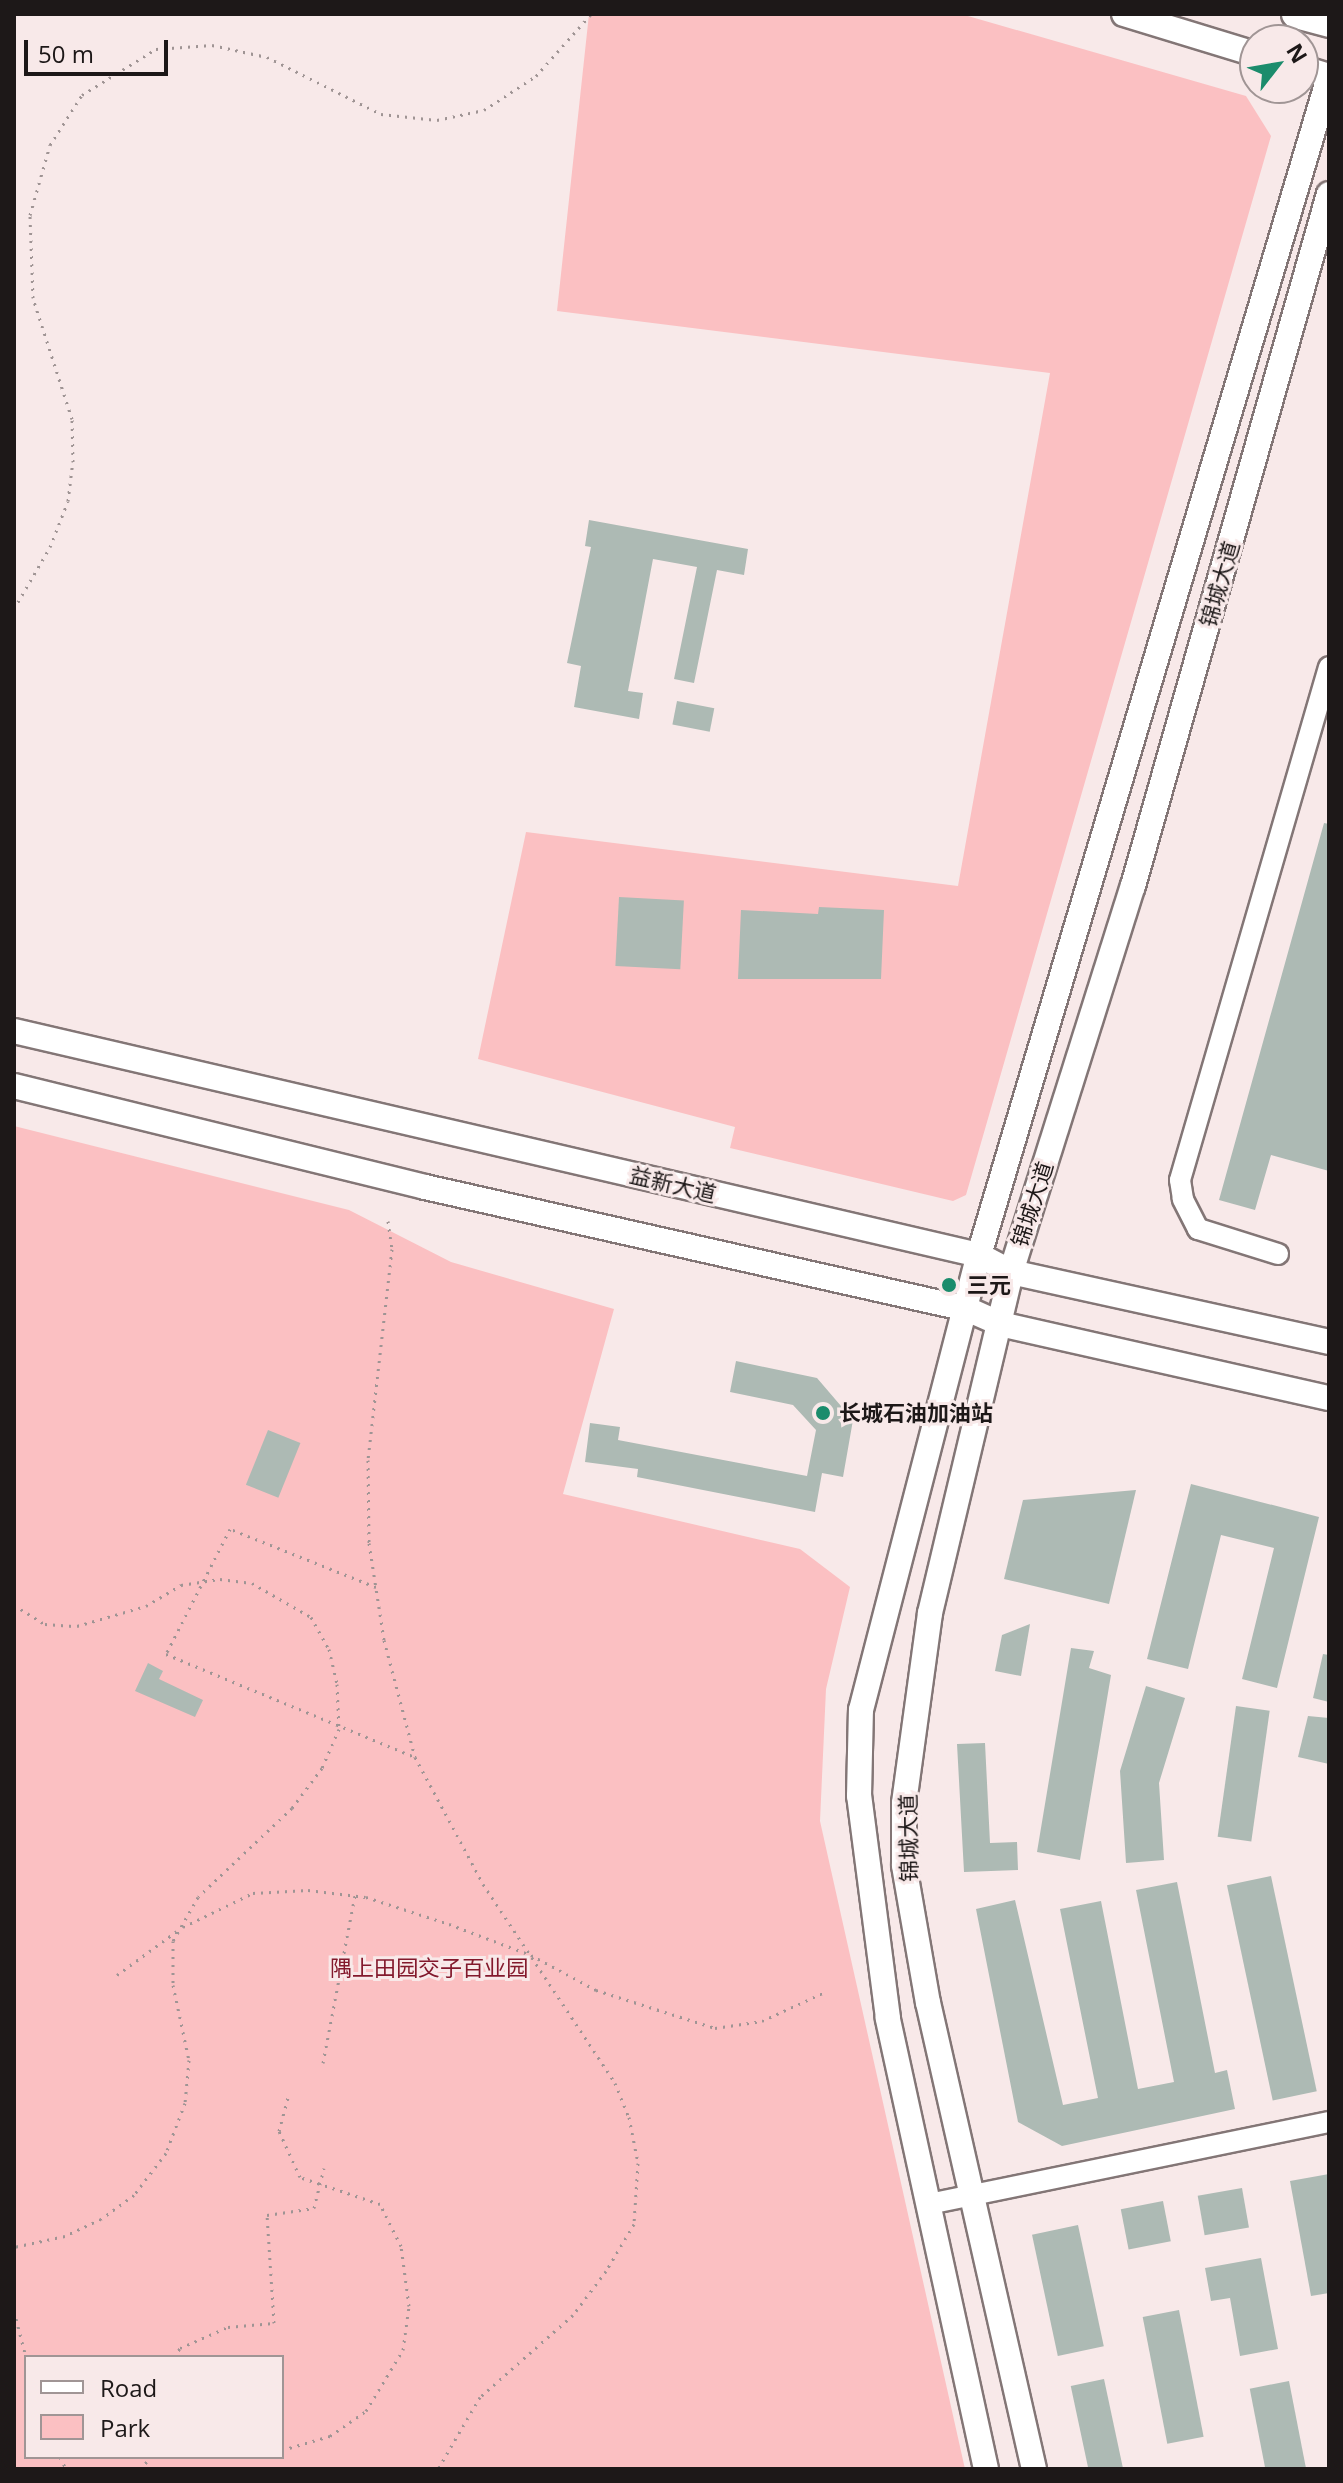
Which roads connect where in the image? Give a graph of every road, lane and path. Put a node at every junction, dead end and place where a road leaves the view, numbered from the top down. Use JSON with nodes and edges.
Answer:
{"nodes":[{"id":1,"x":591,"y":14,"type":"edge"},
{"id":2,"x":1124,"y":14,"type":"edge"},
{"id":3,"x":1296,"y":14,"type":"edge"},
{"id":4,"x":1329,"y":23,"type":"edge"},
{"id":5,"x":1239,"y":49,"type":"edge"},
{"id":6,"x":1329,"y":77,"type":"edge"},
{"id":7,"x":1319,"y":143,"type":"edge"},
{"id":8,"x":1329,"y":194,"type":"edge"},
{"id":9,"x":14,"y":609,"type":"edge"},
{"id":10,"x":1329,"y":667,"type":"edge"},
{"id":11,"x":1324,"y":706,"type":"edge"},
{"id":12,"x":14,"y":1031,"type":"edge"},
{"id":13,"x":14,"y":1086,"type":"edge"},
{"id":14,"x":388,"y":1221,"type":"dead end"},
{"id":15,"x":1278,"y":1254,"type":"dead end"},
{"id":16,"x":979,"y":1255,"type":"junction"},
{"id":17,"x":1011,"y":1272,"type":"junction"},
{"id":18,"x":967,"y":1309,"type":"junction"},
{"id":19,"x":1000,"y":1324,"type":"junction"},
{"id":20,"x":1329,"y":1342,"type":"edge"},
{"id":21,"x":1329,"y":1398,"type":"edge"},
{"id":22,"x":203,"y":1582,"type":"junction"},
{"id":23,"x":376,"y":1587,"type":"junction"},
{"id":24,"x":14,"y":1605,"type":"edge"},
{"id":25,"x":339,"y":1725,"type":"junction"},
{"id":26,"x":415,"y":1757,"type":"junction"},
{"id":27,"x":355,"y":1895,"type":"junction"},
{"id":28,"x":180,"y":1929,"type":"junction"},
{"id":29,"x":531,"y":1955,"type":"junction"},
{"id":30,"x":117,"y":1975,"type":"dead end"},
{"id":31,"x":823,"y":1993,"type":"dead end"},
{"id":32,"x":323,"y":2063,"type":"dead end"},
{"id":33,"x":289,"y":2094,"type":"dead end"},
{"id":34,"x":1329,"y":2122,"type":"edge"},
{"id":35,"x":324,"y":2168,"type":"dead end"},
{"id":36,"x":320,"y":2184,"type":"junction"},
{"id":37,"x":973,"y":2193,"type":"junction"},
{"id":38,"x":929,"y":2204,"type":"junction"},
{"id":39,"x":14,"y":2247,"type":"edge"},
{"id":40,"x":14,"y":2311,"type":"edge"},
{"id":41,"x":25,"y":2355,"type":"edge"},
{"id":42,"x":175,"y":2355,"type":"edge"},
{"id":43,"x":284,"y":2449,"type":"edge"},
{"id":44,"x":438,"y":2469,"type":"edge"},
{"id":45,"x":986,"y":2469,"type":"edge"},
{"id":46,"x":1034,"y":2469,"type":"edge"}],
"edges":[{"from":1,"to":9,"type":"path"},
{"from":2,"to":5,"type":"main road"},
{"from":3,"to":4,"type":"highway"},
{"from":6,"to":7,"type":"main road","name":"锦城大道"},
{"from":7,"to":16,"type":"main road","name":"锦城大道"},
{"from":8,"to":17,"type":"main road","name":"锦城大道"},
{"from":10,"to":11,"type":"street"},
{"from":11,"to":15,"type":"street"},
{"from":12,"to":16,"type":"main road","name":"益新大道"},
{"from":13,"to":18,"type":"main road"},
{"from":14,"to":23,"type":"path"},
{"from":16,"to":17,"type":"main road","name":"益新大道"},
{"from":16,"to":18,"type":"main road","name":"锦城大道"},
{"from":17,"to":19,"type":"main road","name":"锦城大道"},
{"from":17,"to":20,"type":"main road","name":"益新大道"},
{"from":18,"to":19,"type":"main road"},
{"from":18,"to":38,"type":"main road","name":"锦城大道"},
{"from":19,"to":21,"type":"main road"},
{"from":19,"to":37,"type":"main road","name":"锦城大道"},
{"from":22,"to":23,"type":"path"},
{"from":22,"to":24,"type":"path"},
{"from":22,"to":25,"type":"path"},
{"from":22,"to":25,"type":"path"},
{"from":23,"to":26,"type":"path"},
{"from":25,"to":26,"type":"path"},
{"from":25,"to":28,"type":"path"},
{"from":26,"to":29,"type":"path"},
{"from":27,"to":28,"type":"path"},
{"from":27,"to":29,"type":"path"},
{"from":27,"to":32,"type":"path"},
{"from":28,"to":30,"type":"path"},
{"from":28,"to":39,"type":"path"},
{"from":29,"to":31,"type":"path"},
{"from":29,"to":44,"type":"path"},
{"from":33,"to":36,"type":"path"},
{"from":34,"to":37,"type":"street"},
{"from":35,"to":36,"type":"path"},
{"from":36,"to":42,"type":"path"},
{"from":36,"to":43,"type":"path"},
{"from":37,"to":38,"type":"street"},
{"from":37,"to":46,"type":"main road","name":"锦城大道"},
{"from":38,"to":45,"type":"main road","name":"锦城大道"},
{"from":40,"to":41,"type":"path"}]}
